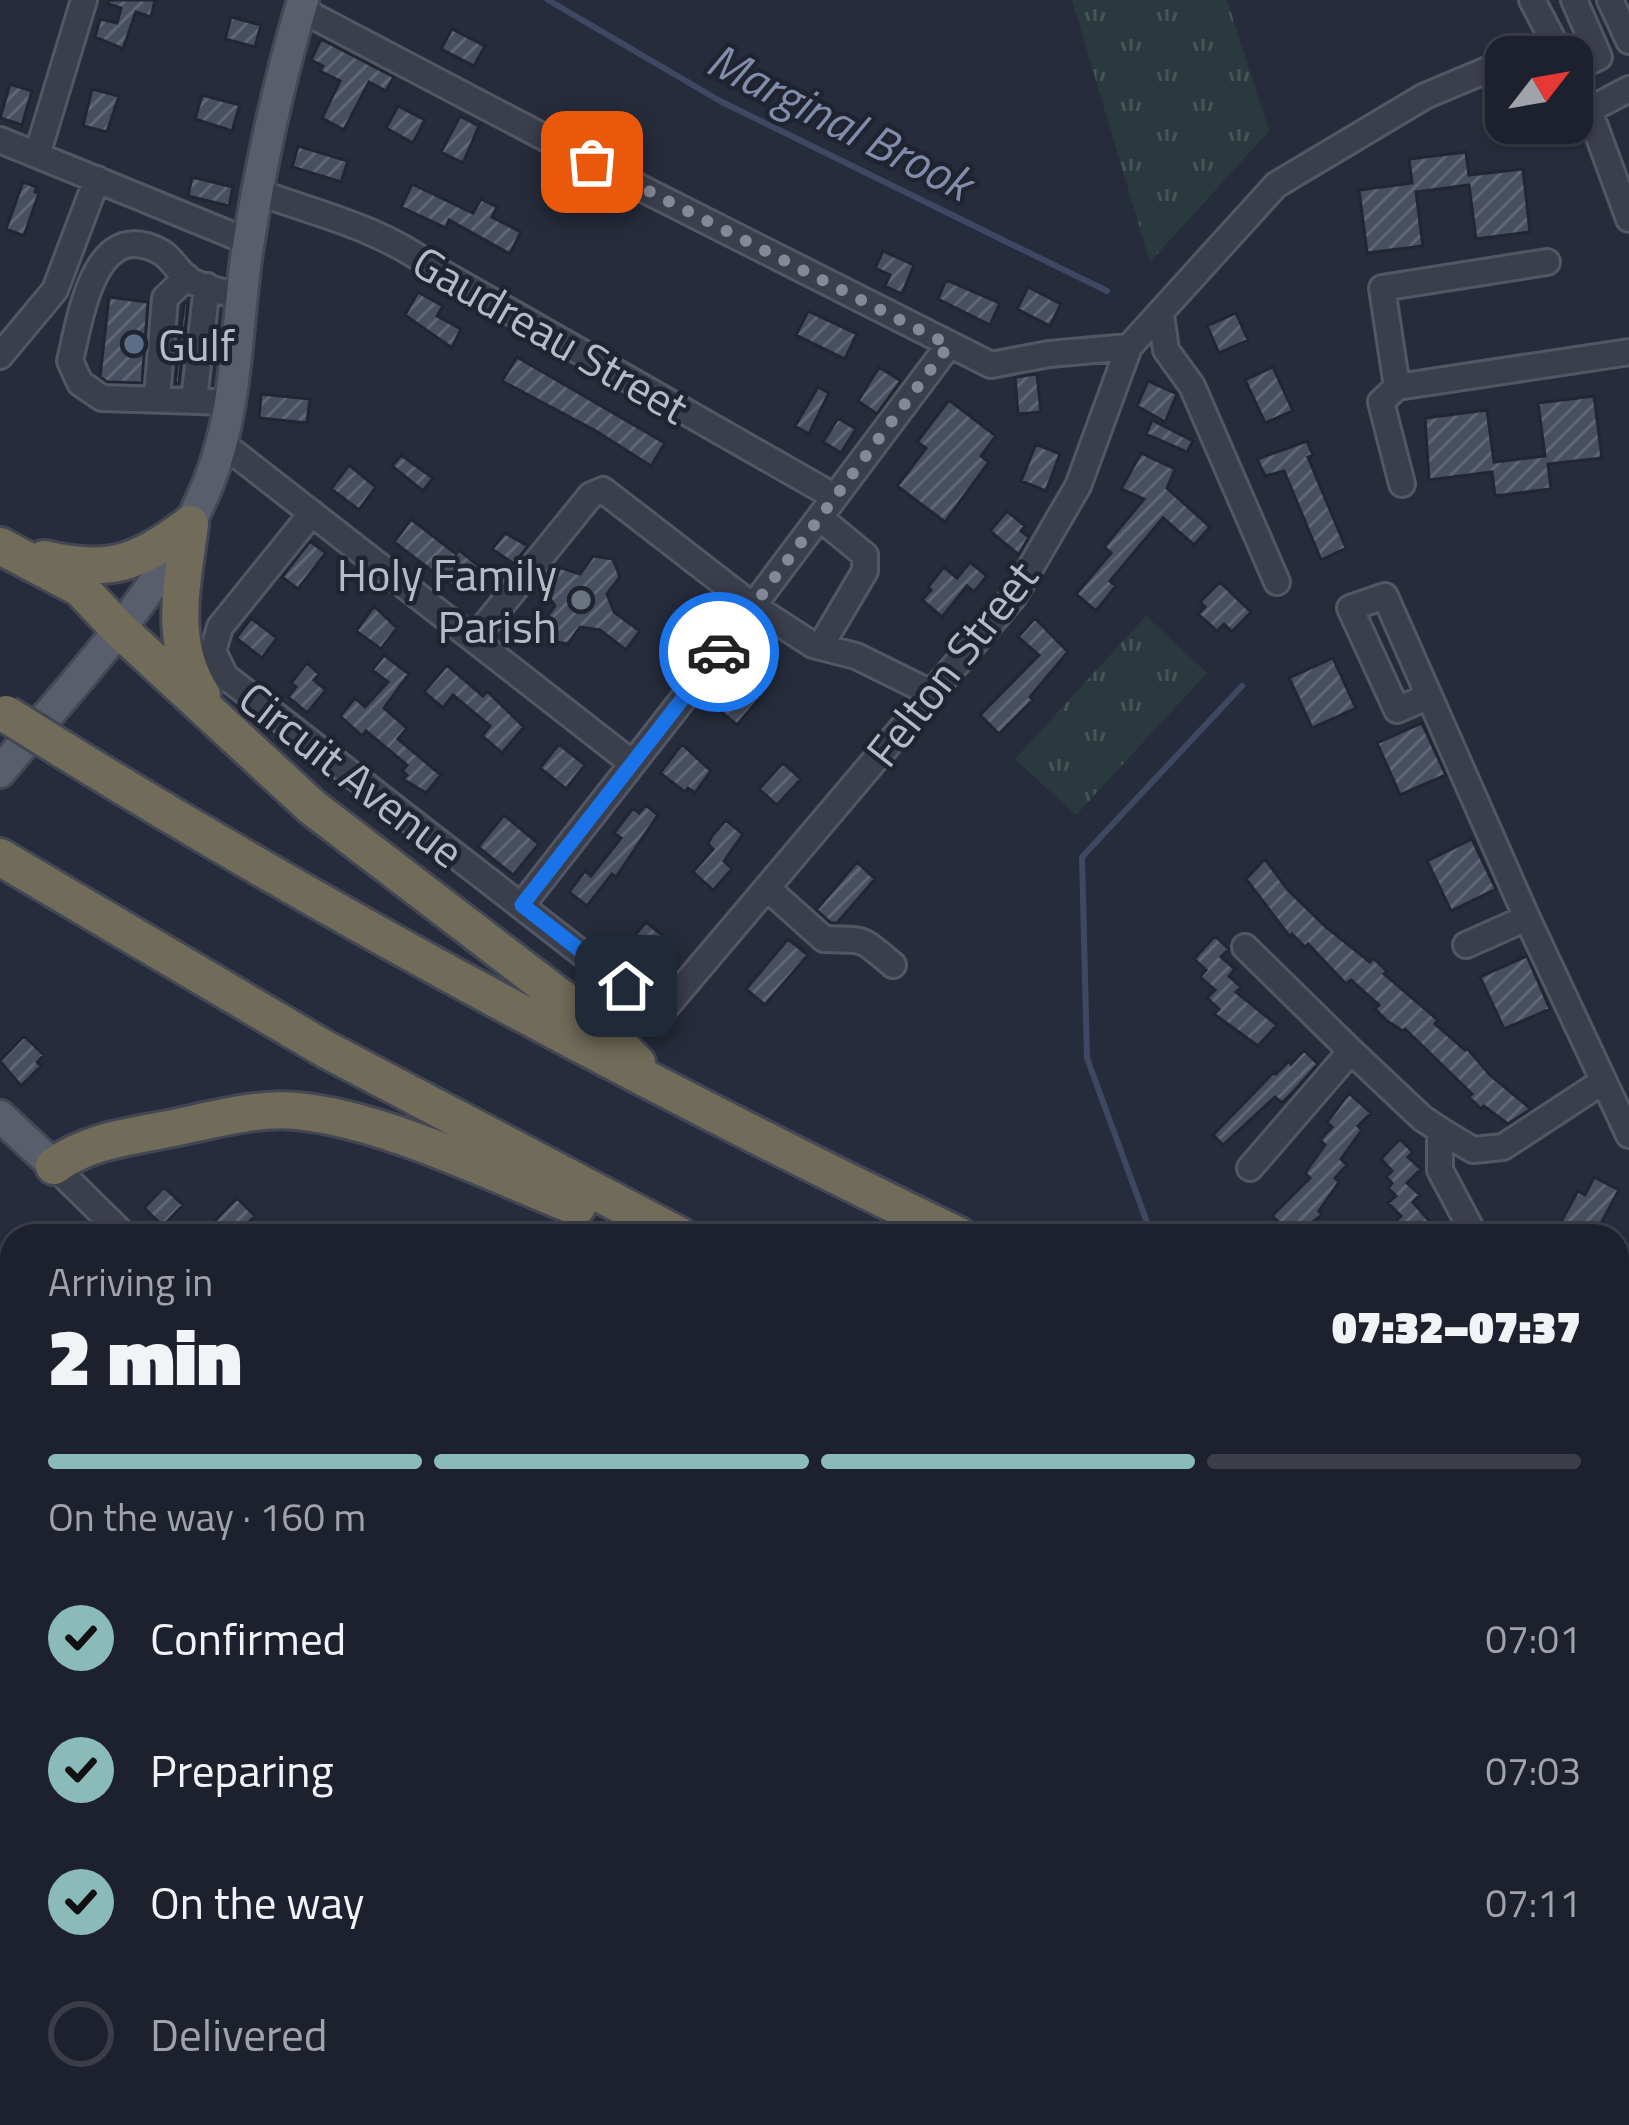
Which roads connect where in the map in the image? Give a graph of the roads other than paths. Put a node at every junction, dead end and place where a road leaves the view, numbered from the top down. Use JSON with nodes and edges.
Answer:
{"nodes":[{"id":1,"x":84,"y":0,"type":"edge"},
{"id":2,"x":1532,"y":0,"type":"edge"},
{"id":3,"x":1574,"y":0,"type":"edge"},
{"id":4,"x":1610,"y":0,"type":"edge"},
{"id":5,"x":302,"y":4,"type":"edge"},
{"id":6,"x":1551,"y":36,"type":"edge"},
{"id":7,"x":1590,"y":36,"type":"edge"},
{"id":8,"x":1629,"y":40,"type":"edge"},
{"id":9,"x":1485,"y":71,"type":"edge"},
{"id":10,"x":1629,"y":88,"type":"edge"},
{"id":11,"x":1593,"y":108,"type":"edge"},
{"id":12,"x":1593,"y":121,"type":"edge"},
{"id":13,"x":0,"y":140,"type":"edge"},
{"id":14,"x":38,"y":155,"type":"junction"},
{"id":15,"x":97,"y":179,"type":"junction"},
{"id":16,"x":257,"y":192,"type":"junction"},
{"id":17,"x":1629,"y":219,"type":"edge"},
{"id":18,"x":249,"y":242,"type":"junction"},
{"id":19,"x":1547,"y":262,"type":"dead end"},
{"id":20,"x":197,"y":282,"type":"junction"},
{"id":21,"x":242,"y":297,"type":"junction"},
{"id":22,"x":1161,"y":315,"type":"junction"},
{"id":23,"x":181,"y":339,"type":"junction"},
{"id":24,"x":949,"y":345,"type":"junction"},
{"id":25,"x":1129,"y":347,"type":"junction"},
{"id":26,"x":1629,"y":352,"type":"edge"},
{"id":27,"x":0,"y":356,"type":"edge"},
{"id":28,"x":1397,"y":387,"type":"junction"},
{"id":29,"x":157,"y":398,"type":"junction"},
{"id":30,"x":194,"y":400,"type":"junction"},
{"id":31,"x":230,"y":402,"type":"junction"},
{"id":32,"x":223,"y":444,"type":"junction"},
{"id":33,"x":1402,"y":484,"type":"dead end"},
{"id":34,"x":828,"y":508,"type":"junction"},
{"id":35,"x":311,"y":513,"type":"junction"},
{"id":36,"x":190,"y":524,"type":"junction"},
{"id":37,"x":6,"y":548,"type":"edge"},
{"id":38,"x":1277,"y":582,"type":"dead end"},
{"id":39,"x":753,"y":606,"type":"junction"},
{"id":40,"x":118,"y":628,"type":"junction"},
{"id":41,"x":474,"y":639,"type":"junction"},
{"id":42,"x":820,"y":646,"type":"junction"},
{"id":43,"x":931,"y":693,"type":"junction"},
{"id":44,"x":1427,"y":697,"type":"junction"},
{"id":45,"x":3,"y":712,"type":"edge"},
{"id":46,"x":224,"y":725,"type":"junction"},
{"id":47,"x":632,"y":763,"type":"junction"},
{"id":48,"x":0,"y":772,"type":"edge"},
{"id":49,"x":0,"y":856,"type":"edge"},
{"id":50,"x":768,"y":889,"type":"junction"},
{"id":51,"x":522,"y":905,"type":"junction"},
{"id":52,"x":1527,"y":918,"type":"junction"},
{"id":53,"x":1466,"y":945,"type":"dead end"},
{"id":54,"x":1244,"y":947,"type":"dead end"},
{"id":55,"x":893,"y":964,"type":"dead end"},
{"id":56,"x":1351,"y":1051,"type":"junction"},
{"id":57,"x":1602,"y":1082,"type":"junction"},
{"id":58,"x":656,"y":1083,"type":"junction"},
{"id":59,"x":0,"y":1116,"type":"edge"},
{"id":60,"x":1440,"y":1130,"type":"junction"},
{"id":61,"x":1629,"y":1136,"type":"edge"},
{"id":62,"x":54,"y":1166,"type":"junction"},
{"id":63,"x":1250,"y":1168,"type":"dead end"},
{"id":64,"x":113,"y":1224,"type":"edge"},
{"id":65,"x":618,"y":1224,"type":"edge"},
{"id":66,"x":657,"y":1224,"type":"edge"},
{"id":67,"x":935,"y":1224,"type":"edge"},
{"id":68,"x":1469,"y":1224,"type":"edge"}],
"edges":[{"from":1,"to":14,"type":"street"},
{"from":2,"to":6,"type":"street"},
{"from":3,"to":7,"type":"street"},
{"from":4,"to":8,"type":"street"},
{"from":5,"to":16,"type":"main road"},
{"from":5,"to":24,"type":"street"},
{"from":9,"to":22,"type":"street","name":"Felton Street"},
{"from":10,"to":11,"type":"street"},
{"from":12,"to":17,"type":"street"},
{"from":13,"to":14,"type":"street"},
{"from":14,"to":15,"type":"street"},
{"from":15,"to":18,"type":"street"},
{"from":15,"to":27,"type":"street"},
{"from":16,"to":18,"type":"main road"},
{"from":16,"to":34,"type":"street","name":"Gaudreau Street"},
{"from":18,"to":21,"type":"main road"},
{"from":19,"to":28,"type":"street"},
{"from":20,"to":21,"type":"street"},
{"from":20,"to":23,"type":"street"},
{"from":20,"to":23,"type":"street"},
{"from":20,"to":29,"type":"street"},
{"from":21,"to":31,"type":"main road"},
{"from":22,"to":25,"type":"street","name":"Felton Street"},
{"from":22,"to":38,"type":"street"},
{"from":23,"to":29,"type":"street"},
{"from":23,"to":30,"type":"street"},
{"from":24,"to":25,"type":"street"},
{"from":24,"to":34,"type":"street"},
{"from":25,"to":43,"type":"street","name":"Felton Street"},
{"from":26,"to":28,"type":"street"},
{"from":28,"to":33,"type":"street"},
{"from":29,"to":30,"type":"street"},
{"from":30,"to":31,"type":"street"},
{"from":31,"to":32,"type":"main road"},
{"from":32,"to":35,"type":"street"},
{"from":32,"to":36,"type":"main road"},
{"from":34,"to":39,"type":"street"},
{"from":34,"to":42,"type":"street","name":"Gaudreau Street"},
{"from":35,"to":41,"type":"street"},
{"from":35,"to":51,"type":"street","name":"Circuit Avenue"},
{"from":36,"to":37,"type":"highway"},
{"from":36,"to":40,"type":"main road"},
{"from":36,"to":46,"type":"highway"},
{"from":37,"to":40,"type":"highway"},
{"from":39,"to":41,"type":"street"},
{"from":39,"to":42,"type":"street"},
{"from":39,"to":47,"type":"street"},
{"from":40,"to":46,"type":"highway"},
{"from":40,"to":48,"type":"main road"},
{"from":41,"to":47,"type":"street"},
{"from":42,"to":43,"type":"street"},
{"from":43,"to":50,"type":"street","name":"Felton Street"},
{"from":44,"to":44,"type":"street"},
{"from":44,"to":52,"type":"street"},
{"from":45,"to":58,"type":"highway","bridge":true},
{"from":46,"to":58,"type":"highway"},
{"from":47,"to":51,"type":"street"},
{"from":49,"to":66,"type":"highway"},
{"from":50,"to":51,"type":"street","name":"Felton Street"},
{"from":50,"to":55,"type":"street"},
{"from":52,"to":53,"type":"street"},
{"from":52,"to":57,"type":"street"},
{"from":54,"to":56,"type":"street"},
{"from":56,"to":60,"type":"street"},
{"from":56,"to":63,"type":"street"},
{"from":57,"to":60,"type":"street"},
{"from":57,"to":61,"type":"street"},
{"from":58,"to":67,"type":"highway"},
{"from":59,"to":62,"type":"main road"},
{"from":60,"to":68,"type":"street"},
{"from":62,"to":64,"type":"street"},
{"from":62,"to":65,"type":"highway"}]}
